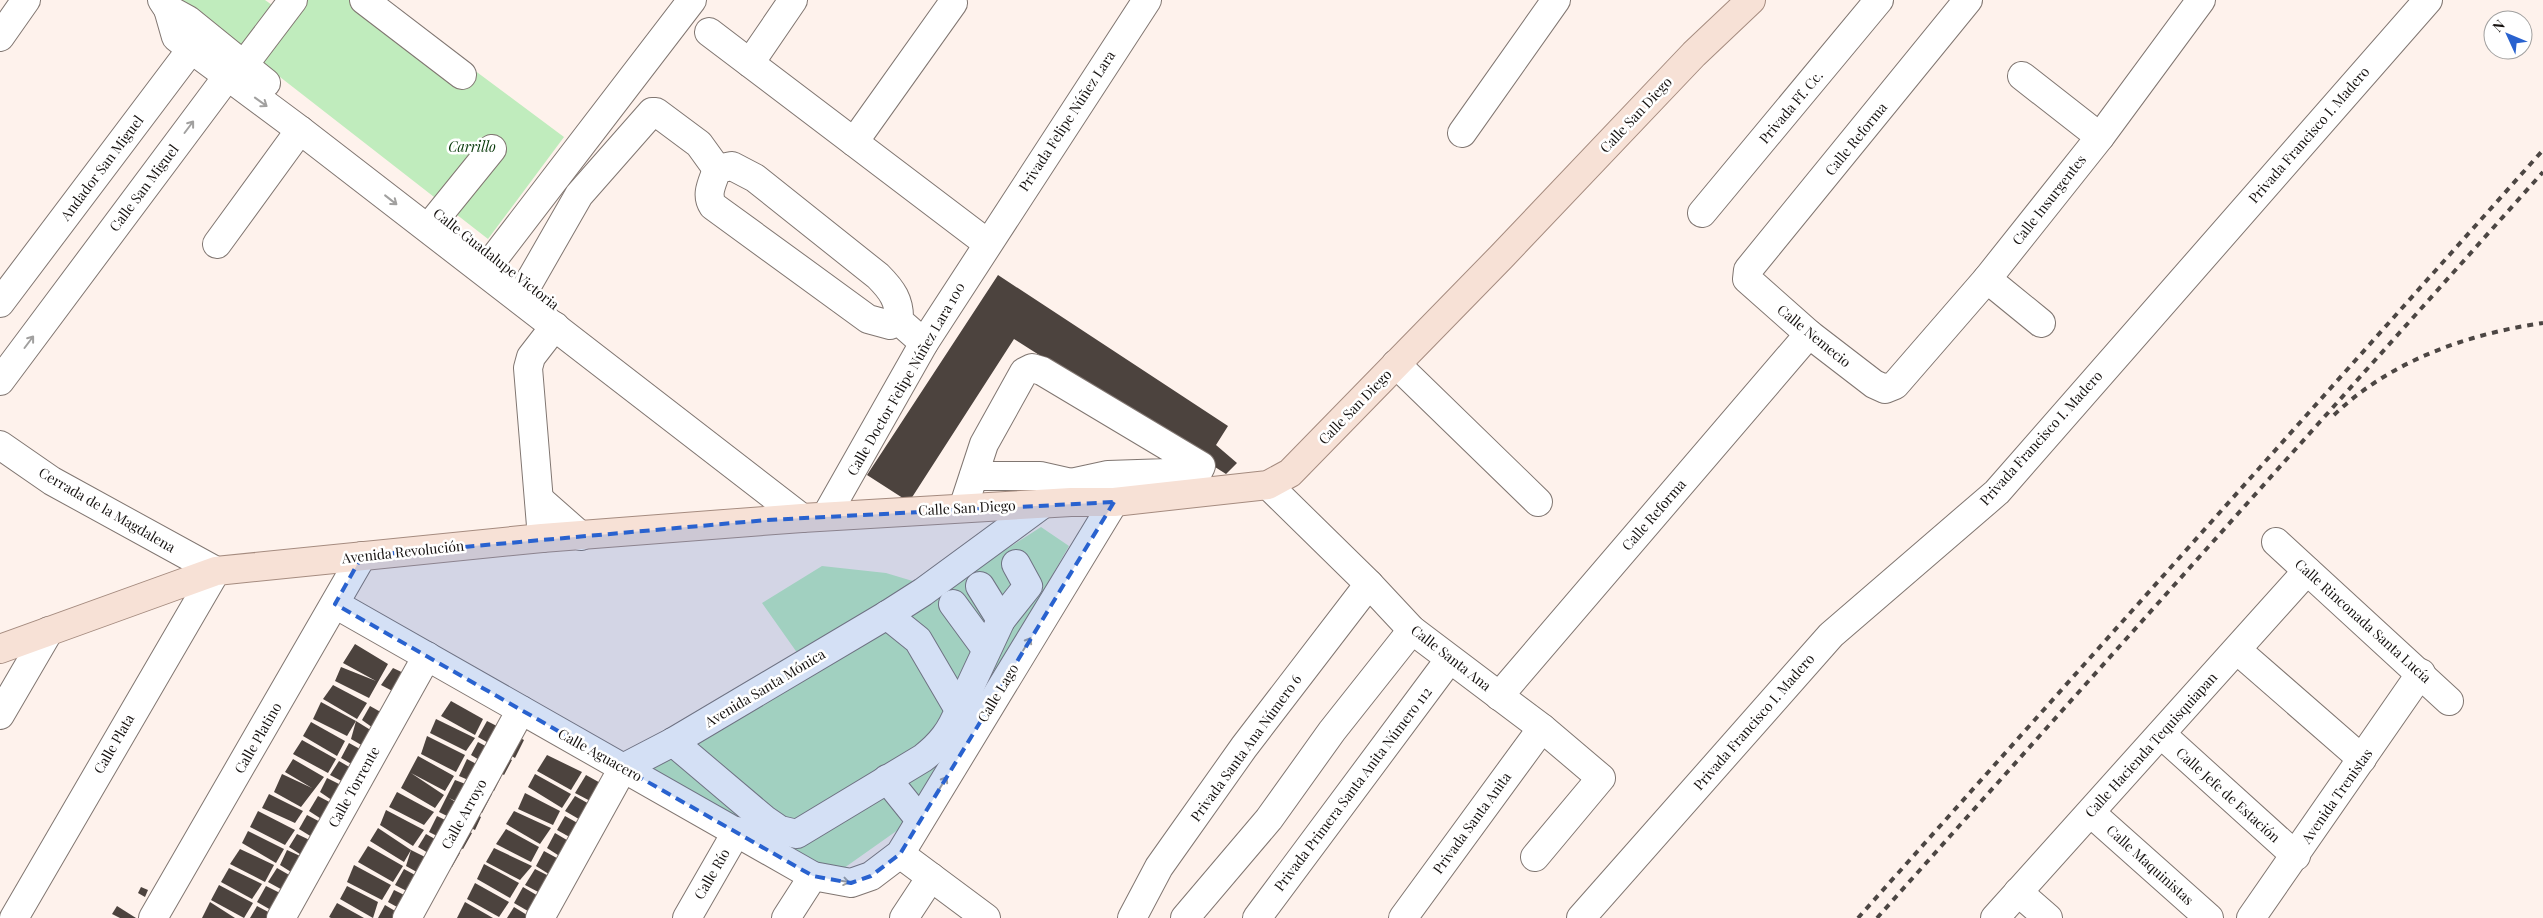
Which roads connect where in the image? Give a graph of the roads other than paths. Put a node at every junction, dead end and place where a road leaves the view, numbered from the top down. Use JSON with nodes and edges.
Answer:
{"nodes":[{"id":1,"x":26,"y":0,"type":"edge"},
{"id":2,"x":293,"y":0,"type":"edge"},
{"id":3,"x":692,"y":0,"type":"edge"},
{"id":4,"x":793,"y":0,"type":"edge"},
{"id":5,"x":1147,"y":0,"type":"edge"},
{"id":6,"x":1556,"y":0,"type":"edge"},
{"id":7,"x":1751,"y":0,"type":"edge"},
{"id":8,"x":1879,"y":0,"type":"edge"},
{"id":9,"x":1968,"y":0,"type":"edge"},
{"id":10,"x":2201,"y":0,"type":"edge"},
{"id":11,"x":2428,"y":0,"type":"edge"},
{"id":12,"x":375,"y":3,"type":"edge"},
{"id":13,"x":953,"y":3,"type":"dead end"},
{"id":14,"x":165,"y":5,"type":"edge"},
{"id":15,"x":709,"y":32,"type":"dead end"},
{"id":16,"x":0,"y":37,"type":"edge"},
{"id":17,"x":197,"y":41,"type":"junction"},
{"id":18,"x":750,"y":63,"type":"junction"},
{"id":19,"x":235,"y":72,"type":"junction"},
{"id":20,"x":462,"y":75,"type":"dead end"},
{"id":21,"x":2022,"y":76,"type":"dead end"},
{"id":22,"x":300,"y":130,"type":"junction"},
{"id":23,"x":1462,"y":133,"type":"dead end"},
{"id":24,"x":2100,"y":137,"type":"junction"},
{"id":25,"x":854,"y":142,"type":"junction"},
{"id":26,"x":492,"y":150,"type":"dead end"},
{"id":27,"x":718,"y":169,"type":"junction"},
{"id":28,"x":1702,"y":213,"type":"dead end"},
{"id":29,"x":434,"y":221,"type":"junction"},
{"id":30,"x":988,"y":243,"type":"junction"},
{"id":31,"x":218,"y":244,"type":"dead end"},
{"id":32,"x":495,"y":258,"type":"junction"},
{"id":33,"x":1747,"y":279,"type":"joint"},
{"id":34,"x":1987,"y":279,"type":"junction"},
{"id":35,"x":528,"y":284,"type":"junction"},
{"id":36,"x":0,"y":303,"type":"edge"},
{"id":37,"x":900,"y":321,"type":"junction"},
{"id":38,"x":2041,"y":323,"type":"dead end"},
{"id":39,"x":556,"y":326,"type":"junction"},
{"id":40,"x":1809,"y":334,"type":"junction"},
{"id":41,"x":924,"y":343,"type":"junction"},
{"id":42,"x":1396,"y":364,"type":"junction"},
{"id":43,"x":0,"y":381,"type":"edge"},
{"id":44,"x":1885,"y":389,"type":"joint"},
{"id":45,"x":0,"y":445,"type":"edge"},
{"id":46,"x":974,"y":476,"type":"junction"},
{"id":47,"x":1268,"y":485,"type":"junction"},
{"id":48,"x":1071,"y":492,"type":"junction"},
{"id":49,"x":539,"y":500,"type":"junction"},
{"id":50,"x":1114,"y":502,"type":"junction"},
{"id":51,"x":1538,"y":502,"type":"dead end"},
{"id":52,"x":1043,"y":504,"type":"junction"},
{"id":53,"x":963,"y":508,"type":"junction"},
{"id":54,"x":816,"y":517,"type":"junction"},
{"id":55,"x":581,"y":536,"type":"junction"},
{"id":56,"x":542,"y":538,"type":"junction"},
{"id":57,"x":2276,"y":542,"type":"dead end"},
{"id":58,"x":362,"y":556,"type":"junction"},
{"id":59,"x":1016,"y":564,"type":"dead end"},
{"id":60,"x":216,"y":571,"type":"junction"},
{"id":61,"x":2307,"y":571,"type":"junction"},
{"id":62,"x":1369,"y":584,"type":"junction"},
{"id":63,"x":980,"y":586,"type":"dead end"},
{"id":64,"x":335,"y":604,"type":"junction"},
{"id":65,"x":953,"y":604,"type":"dead end"},
{"id":66,"x":887,"y":615,"type":"junction"},
{"id":67,"x":1001,"y":620,"type":"junction"},
{"id":68,"x":1412,"y":630,"type":"junction"},
{"id":69,"x":49,"y":631,"type":"junction"},
{"id":70,"x":0,"y":649,"type":"edge"},
{"id":71,"x":986,"y":649,"type":"junction"},
{"id":72,"x":2237,"y":650,"type":"junction"},
{"id":73,"x":427,"y":656,"type":"junction"},
{"id":74,"x":1449,"y":660,"type":"junction"},
{"id":75,"x":2421,"y":673,"type":"junction"},
{"id":76,"x":1500,"y":696,"type":"junction"},
{"id":77,"x":2449,"y":700,"type":"dead end"},
{"id":78,"x":521,"y":710,"type":"junction"},
{"id":79,"x":959,"y":710,"type":"junction"},
{"id":80,"x":0,"y":715,"type":"edge"},
{"id":81,"x":1542,"y":728,"type":"junction"},
{"id":82,"x":2161,"y":734,"type":"junction"},
{"id":83,"x":673,"y":742,"type":"junction"},
{"id":84,"x":2362,"y":759,"type":"junction"},
{"id":85,"x":623,"y":768,"type":"junction"},
{"id":86,"x":887,"y":779,"type":"junction"},
{"id":87,"x":2091,"y":813,"type":"junction"},
{"id":88,"x":920,"y":820,"type":"junction"},
{"id":89,"x":737,"y":831,"type":"junction"},
{"id":90,"x":900,"y":854,"type":"junction"},
{"id":91,"x":2296,"y":856,"type":"junction"},
{"id":92,"x":1535,"y":857,"type":"dead end"},
{"id":93,"x":812,"y":876,"type":"junction"},
{"id":94,"x":871,"y":876,"type":"joint"},
{"id":95,"x":931,"y":877,"type":"junction"},
{"id":96,"x":2018,"y":892,"type":"junction"},
{"id":97,"x":14,"y":918,"type":"edge"},
{"id":98,"x":153,"y":918,"type":"edge"},
{"id":99,"x":281,"y":918,"type":"edge"},
{"id":100,"x":407,"y":918,"type":"edge"},
{"id":101,"x":540,"y":918,"type":"edge"},
{"id":102,"x":687,"y":918,"type":"edge"},
{"id":103,"x":786,"y":918,"type":"edge"},
{"id":104,"x":904,"y":918,"type":"edge"},
{"id":105,"x":986,"y":918,"type":"edge"},
{"id":106,"x":1132,"y":918,"type":"edge"},
{"id":107,"x":1185,"y":918,"type":"edge"},
{"id":108,"x":1257,"y":918,"type":"edge"},
{"id":109,"x":1403,"y":918,"type":"edge"},
{"id":110,"x":1581,"y":918,"type":"edge"},
{"id":111,"x":1995,"y":918,"type":"edge"},
{"id":112,"x":2048,"y":918,"type":"edge"},
{"id":113,"x":2209,"y":918,"type":"edge"},
{"id":114,"x":2251,"y":918,"type":"edge"}],
"edges":[{"from":1,"to":16,"type":"street"},
{"from":2,"to":19,"type":"street","name":"Calle San Miguel"},
{"from":3,"to":32,"type":"street"},
{"from":4,"to":18,"type":"street"},
{"from":5,"to":30,"type":"street","name":"Privada Felipe Núñez Lara"},
{"from":6,"to":23,"type":"street"},
{"from":7,"to":42,"type":"main road","name":"Calle San Diego"},
{"from":8,"to":28,"type":"street","name":"Privada Ff. Cc."},
{"from":9,"to":33,"type":"street","name":"Calle Reforma"},
{"from":10,"to":24,"type":"street","name":"Calle Insurgentes"},
{"from":11,"to":110,"type":"street","name":"Privada Francisco I. Madero"},
{"from":12,"to":20,"type":"street"},
{"from":13,"to":25,"type":"street"},
{"from":14,"to":17,"type":"street","name":"Calle Guadalupe Victoria"},
{"from":15,"to":18,"type":"street"},
{"from":17,"to":19,"type":"street","name":"Calle Guadalupe Victoria"},
{"from":17,"to":36,"type":"street","name":"Andador San Miguel"},
{"from":18,"to":25,"type":"street"},
{"from":19,"to":22,"type":"street","name":"Calle Guadalupe Victoria","one_way":true},
{"from":19,"to":29,"type":"street","name":"Calle Guadalupe Victoria"},
{"from":43,"to":19,"type":"street","name":"Calle San Miguel","one_way":true},
{"from":21,"to":24,"type":"street"},
{"from":22,"to":29,"type":"street","name":"Calle Guadalupe Victoria","one_way":true},
{"from":22,"to":31,"type":"street"},
{"from":24,"to":34,"type":"street","name":"Calle Insurgentes"},
{"from":25,"to":30,"type":"street"},
{"from":26,"to":29,"type":"street"},
{"from":27,"to":35,"type":"street"},
{"from":27,"to":37,"type":"street"},
{"from":27,"to":37,"type":"street"},
{"from":29,"to":32,"type":"street","name":"Calle Guadalupe Victoria"},
{"from":29,"to":39,"type":"street","name":"Calle Guadalupe Victoria"},
{"from":30,"to":41,"type":"street","name":"Calle Doctor Felipe Núñez Lara 100"},
{"from":32,"to":35,"type":"street","name":"Calle Guadalupe Victoria"},
{"from":33,"to":40,"type":"street","name":"Calle Nemecio"},
{"from":34,"to":38,"type":"street"},
{"from":34,"to":44,"type":"street","name":"Calle Insurgentes"},
{"from":35,"to":54,"type":"street","name":"Calle Guadalupe Victoria"},
{"from":37,"to":41,"type":"street"},
{"from":39,"to":49,"type":"street"},
{"from":39,"to":54,"type":"street","name":"Calle Guadalupe Victoria"},
{"from":40,"to":44,"type":"street","name":"Calle Nemecio"},
{"from":40,"to":76,"type":"street","name":"Calle Reforma"},
{"from":41,"to":54,"type":"street","name":"Calle Doctor Felipe Núñez Lara 100"},
{"from":42,"to":47,"type":"main road","name":"Calle San Diego"},
{"from":42,"to":51,"type":"street"},
{"from":45,"to":60,"type":"street","name":"Cerrada de la Magdalena"},
{"from":46,"to":48,"type":"street"},
{"from":46,"to":48,"type":"street"},
{"from":46,"to":53,"type":"street"},
{"from":47,"to":50,"type":"main road","name":"Calle San Diego"},
{"from":47,"to":62,"type":"street","name":"Calle Santa Ana"},
{"from":48,"to":50,"type":"main road","name":"Calle San Diego"},
{"from":48,"to":52,"type":"main road","name":"Calle San Diego"},
{"from":49,"to":55,"type":"street"},
{"from":49,"to":56,"type":"street"},
{"from":88,"to":50,"type":"street","name":"Calle Lago","one_way":true},
{"from":52,"to":53,"type":"main road","name":"Calle San Diego"},
{"from":52,"to":66,"type":"street","name":"Avenida Santa Mónica"},
{"from":53,"to":54,"type":"main road","name":"Calle San Diego"},
{"from":54,"to":55,"type":"main road","name":"Avenida Revolución"},
{"from":55,"to":56,"type":"main road","name":"Avenida Revolución"},
{"from":56,"to":58,"type":"main road","name":"Avenida Revolución"},
{"from":57,"to":61,"type":"street","name":"Calle Rinconada Santa Lucía"},
{"from":58,"to":60,"type":"main road","name":"Avenida Revolución"},
{"from":58,"to":64,"type":"street","name":"Calle Platino"},
{"from":59,"to":67,"type":"street"},
{"from":60,"to":69,"type":"main road","name":"Avenida Revolución"},
{"from":60,"to":97,"type":"street","name":"Calle Plata"},
{"from":61,"to":72,"type":"street","name":"Calle Hacienda Tequisquiapan"},
{"from":61,"to":75,"type":"street","name":"Calle Rinconada Santa Lucía"},
{"from":62,"to":68,"type":"street","name":"Calle Santa Ana"},
{"from":62,"to":106,"type":"street","name":"Privada Santa Ana Número 6"},
{"from":63,"to":67,"type":"street"},
{"from":64,"to":73,"type":"street","name":"Calle Aguacero"},
{"from":64,"to":98,"type":"street","name":"Calle Platino"},
{"from":65,"to":71,"type":"street"},
{"from":66,"to":79,"type":"street"},
{"from":66,"to":83,"type":"street","name":"Avenida Santa Mónica"},
{"from":67,"to":71,"type":"street"},
{"from":68,"to":74,"type":"street","name":"Calle Santa Ana"},
{"from":68,"to":107,"type":"street"},
{"from":69,"to":70,"type":"main road","name":"Avenida Revolución"},
{"from":69,"to":80,"type":"street"},
{"from":71,"to":79,"type":"street"},
{"from":72,"to":82,"type":"street","name":"Calle Hacienda Tequisquiapan"},
{"from":72,"to":84,"type":"street"},
{"from":73,"to":78,"type":"street","name":"Calle Aguacero"},
{"from":73,"to":99,"type":"street","name":"Calle Torrente"},
{"from":74,"to":76,"type":"street","name":"Calle Santa Ana"},
{"from":74,"to":108,"type":"street","name":"Privada Primera Santa Anita Número 112"},
{"from":75,"to":77,"type":"street","name":"Calle Rinconada Santa Lucía"},
{"from":75,"to":84,"type":"street","name":"Avenida Trenistas"},
{"from":76,"to":81,"type":"street","name":"Calle Santa Ana"},
{"from":78,"to":85,"type":"street","name":"Calle Aguacero"},
{"from":78,"to":100,"type":"street","name":"Calle Arroyo"},
{"from":79,"to":86,"type":"street"},
{"from":81,"to":92,"type":"street","name":"Calle Santa Ana"},
{"from":81,"to":109,"type":"street","name":"Privada Santa Anita"},
{"from":82,"to":87,"type":"street","name":"Calle Hacienda Tequisquiapan"},
{"from":82,"to":91,"type":"street","name":"Calle Jefe de Estación"},
{"from":83,"to":85,"type":"street","name":"Avenida Santa Mónica"},
{"from":83,"to":86,"type":"street"},
{"from":84,"to":91,"type":"street","name":"Avenida Trenistas"},
{"from":85,"to":89,"type":"street","name":"Calle Aguacero"},
{"from":85,"to":101,"type":"street"},
{"from":86,"to":88,"type":"street"},
{"from":87,"to":96,"type":"street","name":"Calle Hacienda Tequisquiapan"},
{"from":87,"to":113,"type":"street","name":"Calle Maquinistas"},
{"from":88,"to":90,"type":"street","name":"Calle Lago"},
{"from":89,"to":93,"type":"street","name":"Calle Aguacero"},
{"from":89,"to":102,"type":"street","name":"Calle Río"},
{"from":90,"to":94,"type":"street","name":"Calle Lago"},
{"from":90,"to":95,"type":"street"},
{"from":91,"to":114,"type":"street","name":"Avenida Trenistas"},
{"from":93,"to":94,"type":"street","name":"Calle Aguacero","one_way":true},
{"from":93,"to":103,"type":"street"},
{"from":95,"to":104,"type":"street"},
{"from":95,"to":105,"type":"street"},
{"from":96,"to":111,"type":"street","name":"Calle Hacienda Tequisquiapan"},
{"from":96,"to":112,"type":"street"}]}
